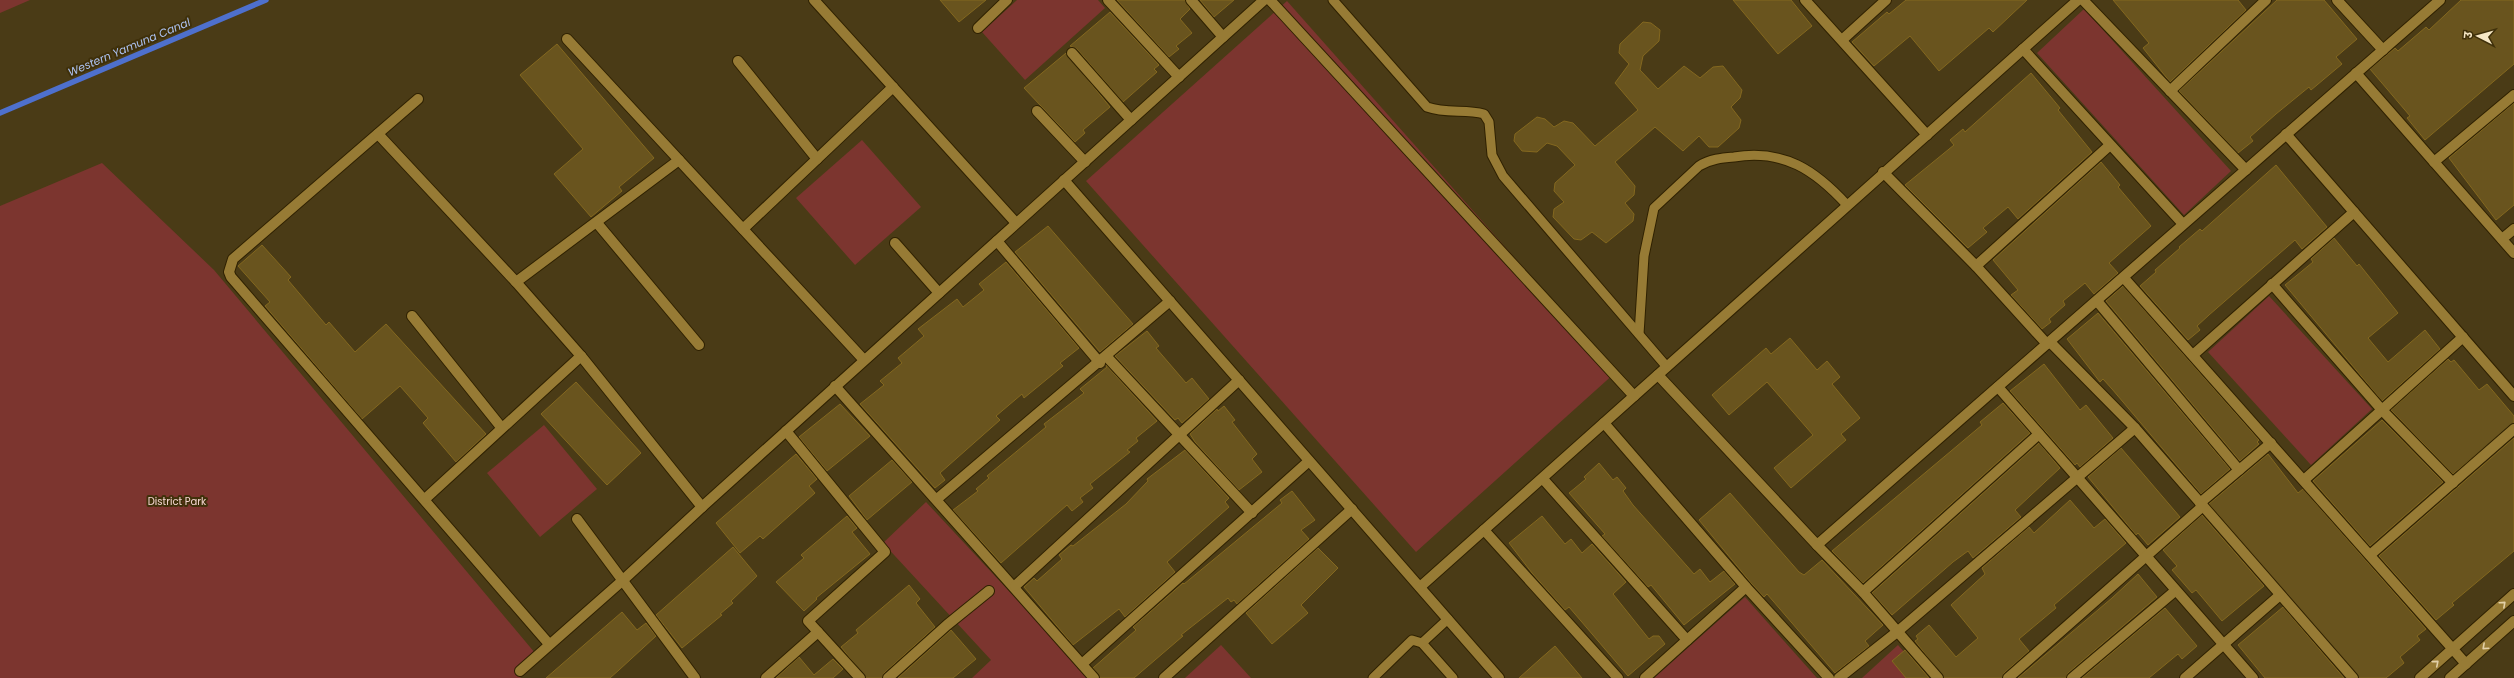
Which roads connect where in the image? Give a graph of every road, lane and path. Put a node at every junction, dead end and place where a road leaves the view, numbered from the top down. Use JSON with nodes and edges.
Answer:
{"nodes":[{"id":1,"x":814,"y":0,"type":"edge"},
{"id":2,"x":1007,"y":0,"type":"edge"},
{"id":3,"x":1108,"y":0,"type":"edge"},
{"id":4,"x":1191,"y":0,"type":"edge"},
{"id":5,"x":1264,"y":0,"type":"edge"},
{"id":6,"x":1270,"y":0,"type":"edge"},
{"id":7,"x":1333,"y":0,"type":"edge"},
{"id":8,"x":1805,"y":0,"type":"edge"},
{"id":9,"x":1886,"y":0,"type":"edge"},
{"id":10,"x":2078,"y":0,"type":"edge"},
{"id":11,"x":2083,"y":0,"type":"edge"},
{"id":12,"x":2266,"y":0,"type":"edge"},
{"id":13,"x":2337,"y":0,"type":"edge"},
{"id":14,"x":2440,"y":0,"type":"edge"},
{"id":15,"x":978,"y":28,"type":"dead end"},
{"id":16,"x":1223,"y":37,"type":"junction"},
{"id":17,"x":567,"y":39,"type":"dead end"},
{"id":18,"x":1842,"y":40,"type":"junction"},
{"id":19,"x":2023,"y":49,"type":"junction"},
{"id":20,"x":2383,"y":50,"type":"junction"},
{"id":21,"x":1072,"y":53,"type":"dead end"},
{"id":22,"x":738,"y":61,"type":"dead end"},
{"id":23,"x":2356,"y":73,"type":"junction"},
{"id":24,"x":1179,"y":77,"type":"junction"},
{"id":25,"x":893,"y":87,"type":"junction"},
{"id":26,"x":2170,"y":91,"type":"junction"},
{"id":27,"x":2514,"y":95,"type":"edge"},
{"id":28,"x":418,"y":99,"type":"dead end"},
{"id":29,"x":1037,"y":111,"type":"dead end"},
{"id":30,"x":1131,"y":120,"type":"junction"},
{"id":31,"x":378,"y":134,"type":"junction"},
{"id":32,"x":2286,"y":134,"type":"junction"},
{"id":33,"x":1927,"y":135,"type":"junction"},
{"id":34,"x":2110,"y":145,"type":"junction"},
{"id":35,"x":817,"y":159,"type":"junction"},
{"id":36,"x":679,"y":160,"type":"junction"},
{"id":37,"x":1085,"y":162,"type":"junction"},
{"id":38,"x":2434,"y":162,"type":"junction"},
{"id":39,"x":2246,"y":170,"type":"junction"},
{"id":40,"x":1883,"y":172,"type":"junction"},
{"id":41,"x":1064,"y":180,"type":"junction"},
{"id":42,"x":1847,"y":205,"type":"junction"},
{"id":43,"x":2354,"y":212,"type":"junction"},
{"id":44,"x":597,"y":223,"type":"junction"},
{"id":45,"x":1016,"y":223,"type":"junction"},
{"id":46,"x":2183,"y":224,"type":"junction"},
{"id":47,"x":2514,"y":228,"type":"edge"},
{"id":48,"x":743,"y":229,"type":"junction"},
{"id":49,"x":2502,"y":239,"type":"junction"},
{"id":50,"x":997,"y":241,"type":"junction"},
{"id":51,"x":895,"y":243,"type":"dead end"},
{"id":52,"x":2514,"y":253,"type":"edge"},
{"id":53,"x":1976,"y":266,"type":"junction"},
{"id":54,"x":2124,"y":278,"type":"junction"},
{"id":55,"x":516,"y":282,"type":"junction"},
{"id":56,"x":2272,"y":284,"type":"junction"},
{"id":57,"x":939,"y":293,"type":"junction"},
{"id":58,"x":2097,"y":301,"type":"junction"},
{"id":59,"x":1170,"y":302,"type":"junction"},
{"id":60,"x":412,"y":316,"type":"dead end"},
{"id":61,"x":1639,"y":334,"type":"junction"},
{"id":62,"x":2463,"y":338,"type":"junction"},
{"id":63,"x":2048,"y":343,"type":"junction"},
{"id":64,"x":699,"y":345,"type":"dead end"},
{"id":65,"x":2193,"y":355,"type":"junction"},
{"id":66,"x":581,"y":356,"type":"junction"},
{"id":67,"x":864,"y":360,"type":"junction"},
{"id":68,"x":1104,"y":360,"type":"junction"},
{"id":69,"x":1667,"y":367,"type":"junction"},
{"id":70,"x":1658,"y":375,"type":"junction"},
{"id":71,"x":1239,"y":380,"type":"junction"},
{"id":72,"x":836,"y":386,"type":"junction"},
{"id":73,"x":1998,"y":387,"type":"junction"},
{"id":74,"x":1634,"y":396,"type":"junction"},
{"id":75,"x":2514,"y":396,"type":"edge"},
{"id":76,"x":2382,"y":410,"type":"junction"},
{"id":77,"x":1604,"y":422,"type":"junction"},
{"id":78,"x":502,"y":428,"type":"junction"},
{"id":79,"x":2135,"y":428,"type":"junction"},
{"id":80,"x":2514,"y":429,"type":"edge"},
{"id":81,"x":786,"y":431,"type":"junction"},
{"id":82,"x":2039,"y":434,"type":"junction"},
{"id":83,"x":1179,"y":435,"type":"junction"},
{"id":84,"x":2270,"y":443,"type":"junction"},
{"id":85,"x":1309,"y":460,"type":"junction"},
{"id":86,"x":2239,"y":470,"type":"junction"},
{"id":87,"x":1543,"y":478,"type":"junction"},
{"id":88,"x":2078,"y":478,"type":"junction"},
{"id":89,"x":2304,"y":480,"type":"junction"},
{"id":90,"x":2453,"y":483,"type":"junction"},
{"id":91,"x":425,"y":499,"type":"junction"},
{"id":92,"x":937,"y":500,"type":"junction"},
{"id":93,"x":2202,"y":504,"type":"junction"},
{"id":94,"x":702,"y":506,"type":"junction"},
{"id":95,"x":1352,"y":509,"type":"junction"},
{"id":96,"x":1252,"y":513,"type":"junction"},
{"id":97,"x":576,"y":519,"type":"dead end"},
{"id":98,"x":1484,"y":530,"type":"junction"},
{"id":99,"x":1816,"y":545,"type":"junction"},
{"id":100,"x":2370,"y":555,"type":"junction"},
{"id":101,"x":2147,"y":556,"type":"junction"},
{"id":102,"x":622,"y":582,"type":"junction"},
{"id":103,"x":1015,"y":586,"type":"junction"},
{"id":104,"x":1420,"y":587,"type":"junction"},
{"id":105,"x":1746,"y":587,"type":"junction"},
{"id":106,"x":2175,"y":590,"type":"junction"},
{"id":107,"x":989,"y":592,"type":"dead end"},
{"id":108,"x":1863,"y":592,"type":"junction"},
{"id":109,"x":2280,"y":594,"type":"junction"},
{"id":110,"x":2514,"y":594,"type":"edge"},
{"id":111,"x":1448,"y":619,"type":"junction"},
{"id":112,"x":2514,"y":621,"type":"edge"},
{"id":113,"x":818,"y":632,"type":"junction"},
{"id":114,"x":1898,"y":632,"type":"junction"},
{"id":115,"x":1687,"y":640,"type":"junction"},
{"id":116,"x":1422,"y":643,"type":"junction"},
{"id":117,"x":549,"y":644,"type":"junction"},
{"id":118,"x":2224,"y":644,"type":"junction"},
{"id":119,"x":2453,"y":649,"type":"junction"},
{"id":120,"x":1082,"y":664,"type":"junction"},
{"id":121,"x":2466,"y":664,"type":"junction"},
{"id":122,"x":520,"y":671,"type":"dead end"},
{"id":123,"x":695,"y":678,"type":"edge"},
{"id":124,"x":766,"y":678,"type":"edge"},
{"id":125,"x":860,"y":678,"type":"edge"},
{"id":126,"x":888,"y":678,"type":"edge"},
{"id":127,"x":1094,"y":678,"type":"edge"},
{"id":128,"x":1164,"y":678,"type":"edge"},
{"id":129,"x":1373,"y":678,"type":"edge"},
{"id":130,"x":1453,"y":678,"type":"edge"},
{"id":131,"x":1500,"y":678,"type":"edge"},
{"id":132,"x":1618,"y":678,"type":"edge"},
{"id":133,"x":1645,"y":678,"type":"edge"},
{"id":134,"x":1829,"y":678,"type":"edge"},
{"id":135,"x":1839,"y":678,"type":"edge"},
{"id":136,"x":1938,"y":678,"type":"edge"},
{"id":137,"x":2008,"y":678,"type":"edge"},
{"id":138,"x":2072,"y":678,"type":"edge"},
{"id":139,"x":2185,"y":678,"type":"edge"},
{"id":140,"x":2253,"y":678,"type":"edge"},
{"id":141,"x":2353,"y":678,"type":"edge"},
{"id":142,"x":2420,"y":678,"type":"edge"},
{"id":143,"x":2450,"y":678,"type":"edge"}],
"edges":[{"from":1,"to":25,"type":"street"},
{"from":2,"to":15,"type":"street"},
{"from":3,"to":24,"type":"street"},
{"from":4,"to":16,"type":"street"},
{"from":5,"to":16,"type":"street"},
{"from":6,"to":74,"type":"street"},
{"from":7,"to":61,"type":"lane"},
{"from":8,"to":18,"type":"street"},
{"from":9,"to":18,"type":"street"},
{"from":10,"to":19,"type":"street"},
{"from":11,"to":26,"type":"street"},
{"from":12,"to":26,"type":"street"},
{"from":13,"to":20,"type":"street"},
{"from":14,"to":20,"type":"street"},
{"from":16,"to":24,"type":"street"},
{"from":17,"to":36,"type":"street"},
{"from":18,"to":33,"type":"street"},
{"from":19,"to":33,"type":"street"},
{"from":19,"to":34,"type":"street"},
{"from":20,"to":23,"type":"street"},
{"from":21,"to":30,"type":"street"},
{"from":22,"to":35,"type":"street"},
{"from":23,"to":32,"type":"street"},
{"from":23,"to":38,"type":"street"},
{"from":24,"to":30,"type":"street"},
{"from":25,"to":35,"type":"street"},
{"from":25,"to":45,"type":"street"},
{"from":26,"to":39,"type":"street"},
{"from":27,"to":38,"type":"street"},
{"from":28,"to":31,"type":"street"},
{"from":29,"to":37,"type":"street"},
{"from":30,"to":37,"type":"street"},
{"from":31,"to":55,"type":"street"},
{"from":31,"to":91,"type":"street"},
{"from":32,"to":39,"type":"street"},
{"from":32,"to":43,"type":"street"},
{"from":33,"to":40,"type":"street"},
{"from":34,"to":46,"type":"street"},
{"from":34,"to":53,"type":"street"},
{"from":35,"to":48,"type":"street"},
{"from":36,"to":44,"type":"street"},
{"from":36,"to":48,"type":"street"},
{"from":37,"to":41,"type":"street"},
{"from":38,"to":49,"type":"street"},
{"from":39,"to":46,"type":"street"},
{"from":40,"to":42,"type":"street"},
{"from":40,"to":53,"type":"street"},
{"from":41,"to":45,"type":"street"},
{"from":41,"to":59,"type":"street"},
{"from":42,"to":61,"type":"lane"},
{"from":42,"to":69,"type":"street"},
{"from":43,"to":56,"type":"street"},
{"from":43,"to":62,"type":"street"},
{"from":44,"to":55,"type":"street"},
{"from":44,"to":64,"type":"street"},
{"from":45,"to":50,"type":"street"},
{"from":46,"to":54,"type":"street"},
{"from":47,"to":49,"type":"street"},
{"from":48,"to":67,"type":"street"},
{"from":49,"to":52,"type":"street"},
{"from":50,"to":57,"type":"street"},
{"from":50,"to":68,"type":"street"},
{"from":51,"to":57,"type":"street"},
{"from":53,"to":63,"type":"street"},
{"from":54,"to":58,"type":"street"},
{"from":54,"to":65,"type":"street"},
{"from":55,"to":66,"type":"street"},
{"from":56,"to":65,"type":"street"},
{"from":56,"to":76,"type":"street"},
{"from":57,"to":67,"type":"street"},
{"from":58,"to":63,"type":"street"},
{"from":58,"to":86,"type":"street"},
{"from":59,"to":68,"type":"street"},
{"from":59,"to":71,"type":"street"},
{"from":60,"to":78,"type":"street"},
{"from":61,"to":69,"type":"lane"},
{"from":62,"to":75,"type":"street"},
{"from":62,"to":76,"type":"street"},
{"from":63,"to":73,"type":"street"},
{"from":63,"to":79,"type":"street"},
{"from":65,"to":84,"type":"street"},
{"from":66,"to":78,"type":"street"},
{"from":66,"to":94,"type":"street"},
{"from":67,"to":72,"type":"street"},
{"from":68,"to":83,"type":"street"},
{"from":68,"to":92,"type":"street"},
{"from":69,"to":70,"type":"street"},
{"from":70,"to":74,"type":"street"},
{"from":70,"to":99,"type":"street"},
{"from":71,"to":83,"type":"street"},
{"from":71,"to":85,"type":"street"},
{"from":72,"to":81,"type":"street"},
{"from":72,"to":92,"type":"street"},
{"from":73,"to":82,"type":"street"},
{"from":73,"to":99,"type":"street"},
{"from":74,"to":77,"type":"street"},
{"from":76,"to":89,"type":"street"},
{"from":76,"to":90,"type":"street"},
{"from":77,"to":87,"type":"street"},
{"from":77,"to":105,"type":"street"},
{"from":78,"to":91,"type":"street"},
{"from":79,"to":88,"type":"street"},
{"from":79,"to":93,"type":"street"},
{"from":80,"to":90,"type":"street"},
{"from":81,"to":94,"type":"street"},
{"from":81,"to":113,"type":"street"},
{"from":82,"to":88,"type":"street"},
{"from":82,"to":108,"type":"street"},
{"from":83,"to":96,"type":"street"},
{"from":83,"to":103,"type":"street"},
{"from":84,"to":86,"type":"street"},
{"from":84,"to":89,"type":"street"},
{"from":85,"to":95,"type":"street"},
{"from":85,"to":96,"type":"street"},
{"from":86,"to":93,"type":"street"},
{"from":87,"to":98,"type":"street"},
{"from":87,"to":115,"type":"street"},
{"from":88,"to":101,"type":"street"},
{"from":88,"to":114,"type":"street"},
{"from":89,"to":100,"type":"street"},
{"from":90,"to":100,"type":"street"},
{"from":91,"to":117,"type":"street"},
{"from":92,"to":103,"type":"street"},
{"from":93,"to":101,"type":"street"},
{"from":93,"to":109,"type":"street"},
{"from":94,"to":102,"type":"street"},
{"from":95,"to":104,"type":"street"},
{"from":95,"to":128,"type":"street"},
{"from":96,"to":120,"type":"street"},
{"from":97,"to":102,"type":"street"},
{"from":98,"to":104,"type":"street"},
{"from":98,"to":132,"type":"street"},
{"from":99,"to":108,"type":"street"},
{"from":100,"to":119,"type":"street"},
{"from":101,"to":106,"type":"street"},
{"from":101,"to":137,"type":"street"},
{"from":102,"to":117,"type":"street"},
{"from":102,"to":123,"type":"street"},
{"from":103,"to":120,"type":"street"},
{"from":104,"to":111,"type":"street"},
{"from":105,"to":115,"type":"street"},
{"from":105,"to":134,"type":"street"},
{"from":106,"to":118,"type":"street"},
{"from":106,"to":138,"type":"street"},
{"from":107,"to":126,"type":"street"},
{"from":108,"to":114,"type":"street"},
{"from":109,"to":118,"type":"street"},
{"from":109,"to":141,"type":"street"},
{"from":119,"to":110,"type":"street","one_way":true},
{"from":111,"to":116,"type":"lane"},
{"from":111,"to":131,"type":"street"},
{"from":112,"to":121,"type":"street","one_way":true},
{"from":113,"to":124,"type":"street"},
{"from":113,"to":125,"type":"street"},
{"from":114,"to":135,"type":"street"},
{"from":114,"to":136,"type":"street"},
{"from":115,"to":133,"type":"street"},
{"from":116,"to":129,"type":"lane"},
{"from":116,"to":130,"type":"lane"},
{"from":117,"to":122,"type":"street"},
{"from":118,"to":139,"type":"street"},
{"from":118,"to":140,"type":"street"},
{"from":119,"to":121,"type":"street"},
{"from":142,"to":119,"type":"street","one_way":true},
{"from":120,"to":127,"type":"street"},
{"from":121,"to":143,"type":"street"}]}
